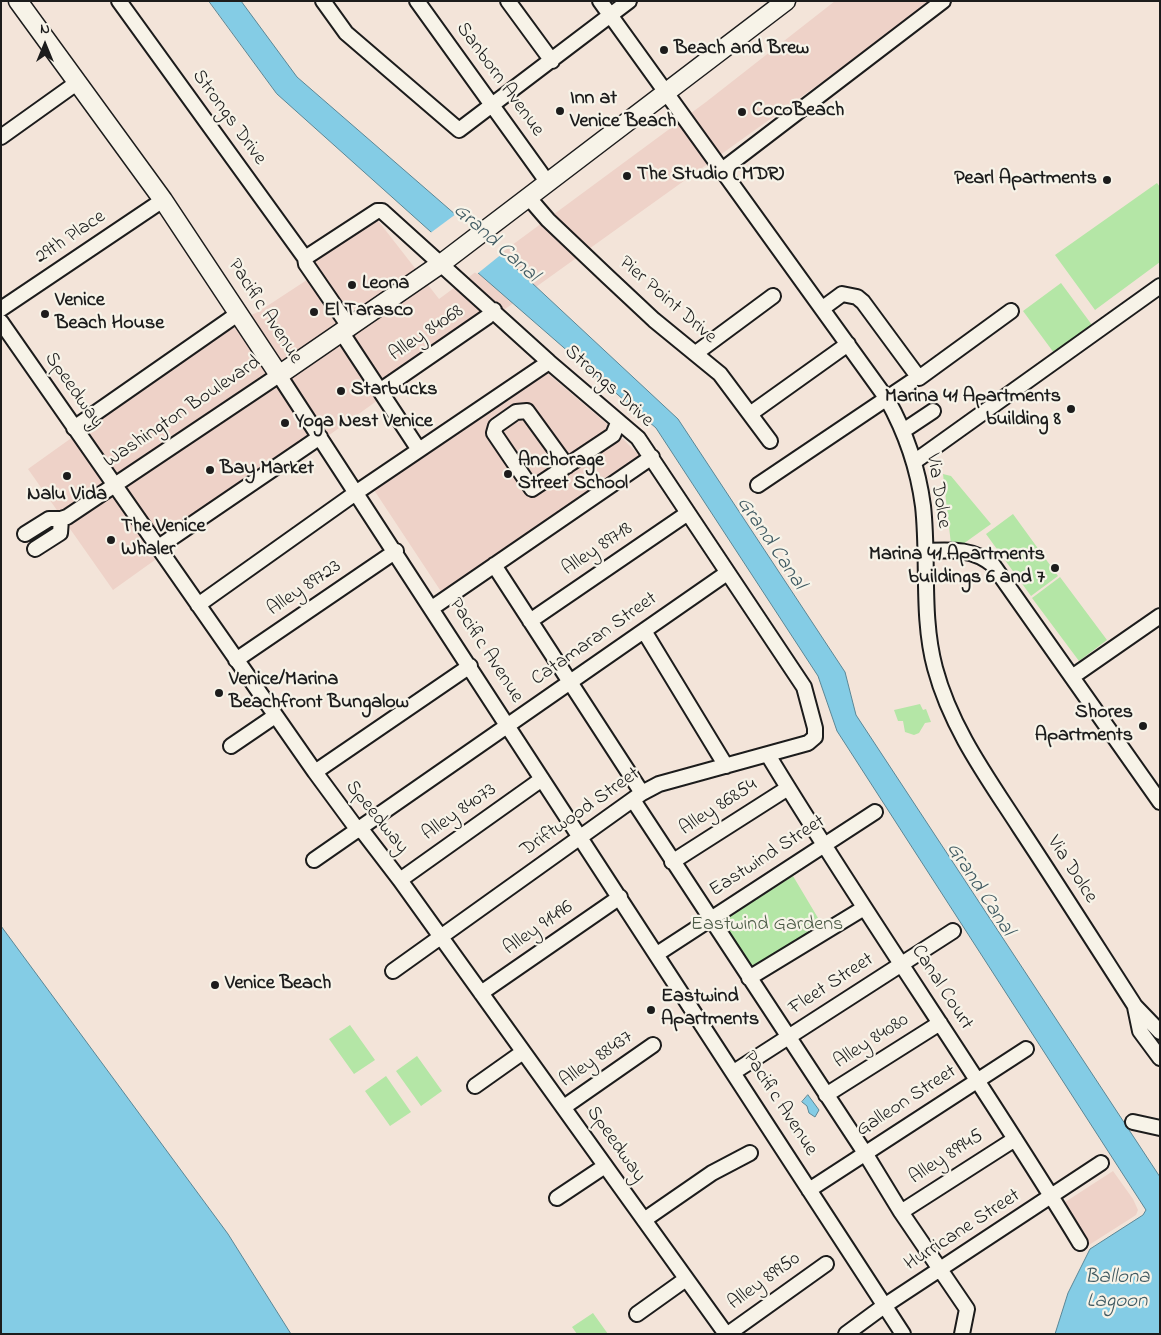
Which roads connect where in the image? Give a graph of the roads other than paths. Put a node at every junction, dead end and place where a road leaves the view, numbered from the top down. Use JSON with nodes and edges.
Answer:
{"nodes":[{"id":1,"x":18,"y":1,"type":"edge"},
{"id":2,"x":119,"y":1,"type":"edge"},
{"id":3,"x":323,"y":1,"type":"edge"},
{"id":4,"x":417,"y":1,"type":"edge"},
{"id":5,"x":508,"y":1,"type":"edge"},
{"id":6,"x":600,"y":1,"type":"edge"},
{"id":7,"x":629,"y":1,"type":"edge"},
{"id":8,"x":786,"y":1,"type":"edge"},
{"id":9,"x":943,"y":1,"type":"edge"},
{"id":10,"x":610,"y":16,"type":"junction"},
{"id":11,"x":552,"y":60,"type":"junction"},
{"id":12,"x":78,"y":82,"type":"junction"},
{"id":13,"x":666,"y":93,"type":"junction"},
{"id":14,"x":493,"y":106,"type":"junction"},
{"id":15,"x":1,"y":137,"type":"edge"},
{"id":16,"x":722,"y":170,"type":"junction"},
{"id":17,"x":548,"y":183,"type":"junction"},
{"id":18,"x":529,"y":198,"type":"junction"},
{"id":19,"x":163,"y":200,"type":"junction"},
{"id":20,"x":305,"y":258,"type":"junction"},
{"id":21,"x":448,"y":259,"type":"junction"},
{"id":22,"x":1160,"y":286,"type":"edge"},
{"id":23,"x":773,"y":296,"type":"dead end"},
{"id":24,"x":823,"y":308,"type":"junction"},
{"id":25,"x":1,"y":309,"type":"edge"},
{"id":26,"x":494,"y":310,"type":"junction"},
{"id":27,"x":1011,"y":311,"type":"dead end"},
{"id":28,"x":239,"y":313,"type":"junction"},
{"id":29,"x":1,"y":322,"type":"edge"},
{"id":30,"x":346,"y":330,"type":"junction"},
{"id":31,"x":848,"y":344,"type":"junction"},
{"id":32,"x":696,"y":353,"type":"junction"},
{"id":33,"x":549,"y":362,"type":"junction"},
{"id":34,"x":279,"y":375,"type":"junction"},
{"id":35,"x":911,"y":382,"type":"dead end"},
{"id":36,"x":381,"y":390,"type":"junction"},
{"id":37,"x":887,"y":399,"type":"junction"},
{"id":38,"x":933,"y":411,"type":"dead end"},
{"id":39,"x":750,"y":414,"type":"junction"},
{"id":40,"x":618,"y":422,"type":"junction"},
{"id":41,"x":74,"y":428,"type":"junction"},
{"id":42,"x":903,"y":431,"type":"junction"},
{"id":43,"x":320,"y":438,"type":"junction"},
{"id":44,"x":770,"y":441,"type":"dead end"},
{"id":45,"x":419,"y":450,"type":"junction"},
{"id":46,"x":652,"y":457,"type":"junction"},
{"id":47,"x":914,"y":462,"type":"junction"},
{"id":48,"x":566,"y":466,"type":"junction"},
{"id":49,"x":758,"y":485,"type":"dead end"},
{"id":50,"x":114,"y":486,"type":"junction"},
{"id":51,"x":357,"y":492,"type":"junction"},
{"id":52,"x":688,"y":513,"type":"junction"},
{"id":53,"x":64,"y":518,"type":"junction"},
{"id":54,"x":25,"y":534,"type":"dead end"},
{"id":55,"x":157,"y":548,"type":"junction"},
{"id":56,"x":35,"y":549,"type":"dead end"},
{"id":57,"x":396,"y":551,"type":"junction"},
{"id":58,"x":925,"y":551,"type":"junction"},
{"id":59,"x":494,"y":565,"type":"junction"},
{"id":60,"x":727,"y":573,"type":"junction"},
{"id":61,"x":198,"y":605,"type":"junction"},
{"id":62,"x":432,"y":608,"type":"junction"},
{"id":63,"x":530,"y":621,"type":"junction"},
{"id":64,"x":1157,"y":622,"type":"edge"},
{"id":65,"x":644,"y":630,"type":"junction"},
{"id":66,"x":236,"y":660,"type":"junction"},
{"id":67,"x":470,"y":666,"type":"junction"},
{"id":68,"x":1072,"y":677,"type":"junction"},
{"id":69,"x":570,"y":682,"type":"junction"},
{"id":70,"x":275,"y":716,"type":"junction"},
{"id":71,"x":508,"y":726,"type":"junction"},
{"id":72,"x":815,"y":737,"type":"joint"},
{"id":73,"x":232,"y":746,"type":"dead end"},
{"id":74,"x":768,"y":755,"type":"junction"},
{"id":75,"x":726,"y":766,"type":"junction"},
{"id":76,"x":315,"y":772,"type":"junction"},
{"id":77,"x":542,"y":779,"type":"junction"},
{"id":78,"x":788,"y":788,"type":"junction"},
{"id":79,"x":638,"y":797,"type":"junction"},
{"id":80,"x":1160,"y":802,"type":"edge"},
{"id":81,"x":875,"y":812,"type":"dead end"},
{"id":82,"x":357,"y":829,"type":"junction"},
{"id":83,"x":581,"y":838,"type":"junction"},
{"id":84,"x":823,"y":846,"type":"junction"},
{"id":85,"x":314,"y":860,"type":"dead end"},
{"id":86,"x":672,"y":862,"type":"junction"},
{"id":87,"x":400,"y":880,"type":"junction"},
{"id":88,"x":620,"y":897,"type":"junction"},
{"id":89,"x":864,"y":908,"type":"junction"},
{"id":90,"x":710,"y":919,"type":"junction"},
{"id":91,"x":953,"y":931,"type":"dead end"},
{"id":92,"x":441,"y":937,"type":"junction"},
{"id":93,"x":657,"y":954,"type":"junction"},
{"id":94,"x":901,"y":964,"type":"junction"},
{"id":95,"x":393,"y":971,"type":"dead end"},
{"id":96,"x":749,"y":978,"type":"junction"},
{"id":97,"x":482,"y":993,"type":"junction"},
{"id":98,"x":1135,"y":1006,"type":"junction"},
{"id":99,"x":940,"y":1023,"type":"junction"},
{"id":100,"x":1160,"y":1032,"type":"edge"},
{"id":101,"x":787,"y":1037,"type":"junction"},
{"id":102,"x":653,"y":1045,"type":"dead end"},
{"id":103,"x":1026,"y":1049,"type":"dead end"},
{"id":104,"x":523,"y":1052,"type":"junction"},
{"id":105,"x":1160,"y":1058,"type":"edge"},
{"id":106,"x":734,"y":1072,"type":"junction"},
{"id":107,"x":978,"y":1081,"type":"junction"},
{"id":108,"x":475,"y":1086,"type":"dead end"},
{"id":109,"x":826,"y":1096,"type":"junction"},
{"id":110,"x":564,"y":1107,"type":"junction"},
{"id":111,"x":1133,"y":1122,"type":"dead end"},
{"id":112,"x":1160,"y":1128,"type":"edge"},
{"id":113,"x":1015,"y":1138,"type":"junction"},
{"id":114,"x":750,"y":1153,"type":"dead end"},
{"id":115,"x":865,"y":1153,"type":"junction"},
{"id":116,"x":1101,"y":1163,"type":"dead end"},
{"id":117,"x":604,"y":1166,"type":"junction"},
{"id":118,"x":809,"y":1190,"type":"junction"},
{"id":119,"x":1052,"y":1196,"type":"junction"},
{"id":120,"x":557,"y":1198,"type":"dead end"},
{"id":121,"x":901,"y":1212,"type":"junction"},
{"id":122,"x":644,"y":1220,"type":"junction"},
{"id":123,"x":1080,"y":1243,"type":"dead end"},
{"id":124,"x":826,"y":1264,"type":"dead end"},
{"id":125,"x":940,"y":1270,"type":"junction"},
{"id":126,"x":686,"y":1279,"type":"junction"},
{"id":127,"x":884,"y":1306,"type":"junction"},
{"id":128,"x":637,"y":1314,"type":"dead end"},
{"id":129,"x":727,"y":1334,"type":"edge"},
{"id":130,"x":846,"y":1334,"type":"edge"},
{"id":131,"x":903,"y":1334,"type":"edge"},
{"id":132,"x":962,"y":1334,"type":"edge"}],
"edges":[{"from":1,"to":12,"type":"main road","name":"Pacific Avenue"},
{"from":2,"to":20,"type":"street","name":"Strongs Drive"},
{"from":3,"to":14,"type":"street"},
{"from":4,"to":14,"type":"street","name":"Sanborn Avenue"},
{"from":5,"to":11,"type":"street"},
{"from":6,"to":10,"type":"street","name":"Via Dolce"},
{"from":7,"to":10,"type":"street"},
{"from":8,"to":13,"type":"main road","name":"Washington Boulevard"},
{"from":9,"to":16,"type":"street"},
{"from":10,"to":11,"type":"street"},
{"from":10,"to":13,"type":"street","name":"Via Dolce"},
{"from":11,"to":14,"type":"street"},
{"from":12,"to":15,"type":"street"},
{"from":12,"to":19,"type":"main road","name":"Pacific Avenue"},
{"from":13,"to":16,"type":"street","name":"Via Dolce"},
{"from":13,"to":17,"type":"main road","name":"Washington Boulevard"},
{"from":14,"to":17,"type":"street","name":"Sanborn Avenue"},
{"from":16,"to":24,"type":"street","name":"Via Dolce"},
{"from":17,"to":18,"type":"main road","name":"Washington Boulevard"},
{"from":18,"to":21,"type":"main road","name":"Washington Boulevard"},
{"from":18,"to":32,"type":"street","name":"Pier Point Drive"},
{"from":19,"to":25,"type":"street","name":"29th Place"},
{"from":19,"to":28,"type":"main road","name":"Pacific Avenue"},
{"from":20,"to":21,"type":"street","name":"Strongs Drive"},
{"from":20,"to":30,"type":"street","name":"Strongs Drive"},
{"from":21,"to":26,"type":"street","name":"Strongs Drive"},
{"from":21,"to":30,"type":"main road","name":"Washington Boulevard"},
{"from":22,"to":47,"type":"street"},
{"from":23,"to":32,"type":"street"},
{"from":24,"to":27,"type":"street"},
{"from":24,"to":31,"type":"street","name":"Via Dolce"},
{"from":26,"to":33,"type":"street","name":"Strongs Drive"},
{"from":26,"to":36,"type":"street","name":"Alley 84068"},
{"from":28,"to":34,"type":"main road","name":"Pacific Avenue"},
{"from":28,"to":41,"type":"street"},
{"from":29,"to":41,"type":"street","name":"Speedway"},
{"from":30,"to":34,"type":"main road","name":"Washington Boulevard"},
{"from":30,"to":36,"type":"street","name":"Strongs Drive"},
{"from":31,"to":37,"type":"street","name":"Via Dolce"},
{"from":31,"to":39,"type":"street"},
{"from":32,"to":39,"type":"street","name":"Pier Point Drive"},
{"from":33,"to":40,"type":"street","name":"Strongs Drive"},
{"from":33,"to":45,"type":"street"},
{"from":34,"to":43,"type":"street","name":"Pacific Avenue"},
{"from":34,"to":50,"type":"street","name":"Washington Boulevard"},
{"from":35,"to":37,"type":"street"},
{"from":36,"to":45,"type":"street","name":"Strongs Drive"},
{"from":37,"to":42,"type":"street","name":"Via Dolce"},
{"from":37,"to":49,"type":"street"},
{"from":38,"to":42,"type":"street"},
{"from":39,"to":44,"type":"street","name":"Pier Point Drive"},
{"from":40,"to":46,"type":"street","name":"Strongs Drive"},
{"from":40,"to":48,"type":"street"},
{"from":41,"to":50,"type":"street","name":"Speedway"},
{"from":42,"to":47,"type":"street","name":"Via Dolce"},
{"from":43,"to":51,"type":"street","name":"Pacific Avenue"},
{"from":43,"to":55,"type":"street"},
{"from":45,"to":51,"type":"street"},
{"from":46,"to":52,"type":"street","name":"Strongs Drive"},
{"from":46,"to":59,"type":"street"},
{"from":47,"to":58,"type":"street","name":"Via Dolce"},
{"from":48,"to":48,"type":"street"},
{"from":50,"to":53,"type":"street","name":"Washington Boulevard"},
{"from":50,"to":55,"type":"street","name":"Speedway"},
{"from":51,"to":57,"type":"street","name":"Pacific Avenue"},
{"from":51,"to":61,"type":"street"},
{"from":52,"to":60,"type":"street","name":"Strongs Drive"},
{"from":52,"to":63,"type":"street","name":"Alley 89718"},
{"from":53,"to":54,"type":"street"},
{"from":53,"to":56,"type":"street"},
{"from":55,"to":61,"type":"street","name":"Speedway"},
{"from":57,"to":62,"type":"street","name":"Pacific Avenue"},
{"from":57,"to":66,"type":"street","name":"Alley 89723"},
{"from":58,"to":68,"type":"street"},
{"from":58,"to":98,"type":"street","name":"Via Dolce"},
{"from":59,"to":62,"type":"street"},
{"from":59,"to":63,"type":"street"},
{"from":60,"to":65,"type":"street","name":"Catamaran Street"},
{"from":60,"to":72,"type":"street","name":"Strongs Drive"},
{"from":61,"to":66,"type":"street","name":"Speedway"},
{"from":62,"to":67,"type":"street","name":"Pacific Avenue"},
{"from":63,"to":69,"type":"street"},
{"from":64,"to":68,"type":"street"},
{"from":65,"to":69,"type":"street","name":"Catamaran Street"},
{"from":65,"to":75,"type":"street"},
{"from":66,"to":70,"type":"street","name":"Speedway"},
{"from":67,"to":71,"type":"street","name":"Pacific Avenue"},
{"from":67,"to":76,"type":"street"},
{"from":68,"to":80,"type":"street"},
{"from":69,"to":71,"type":"street","name":"Catamaran Street"},
{"from":69,"to":79,"type":"street"},
{"from":70,"to":73,"type":"street"},
{"from":70,"to":76,"type":"street","name":"Speedway"},
{"from":71,"to":77,"type":"street","name":"Pacific Avenue"},
{"from":71,"to":82,"type":"street","name":"Catamaran Street"},
{"from":72,"to":74,"type":"street","name":"Driftwood Street"},
{"from":74,"to":75,"type":"street","name":"Driftwood Street"},
{"from":74,"to":78,"type":"street","name":"Canal Court"},
{"from":75,"to":79,"type":"street","name":"Driftwood Street"},
{"from":76,"to":82,"type":"street","name":"Speedway"},
{"from":77,"to":83,"type":"street","name":"Pacific Avenue"},
{"from":77,"to":87,"type":"street","name":"Alley 84073"},
{"from":78,"to":84,"type":"street","name":"Canal Court"},
{"from":78,"to":86,"type":"street","name":"Alley 86854"},
{"from":79,"to":83,"type":"street","name":"Driftwood Street"},
{"from":79,"to":86,"type":"street"},
{"from":81,"to":84,"type":"street","name":"Eastwind Street"},
{"from":82,"to":85,"type":"street","name":"Catamaran Street"},
{"from":82,"to":87,"type":"street","name":"Speedway"},
{"from":83,"to":88,"type":"street","name":"Pacific Avenue"},
{"from":83,"to":92,"type":"street","name":"Driftwood Street"},
{"from":84,"to":89,"type":"street","name":"Canal Court"},
{"from":84,"to":90,"type":"street","name":"Eastwind Street"},
{"from":86,"to":90,"type":"street"},
{"from":87,"to":92,"type":"street","name":"Speedway"},
{"from":88,"to":93,"type":"street","name":"Pacific Avenue"},
{"from":88,"to":97,"type":"street","name":"Alley 91496"},
{"from":89,"to":94,"type":"street","name":"Canal Court"},
{"from":89,"to":96,"type":"street"},
{"from":90,"to":93,"type":"street","name":"Eastwind Street"},
{"from":90,"to":96,"type":"street"},
{"from":91,"to":94,"type":"street","name":"Fleet Street"},
{"from":92,"to":95,"type":"street","name":"Driftwood Street"},
{"from":92,"to":97,"type":"street","name":"Speedway"},
{"from":93,"to":106,"type":"street","name":"Pacific Avenue"},
{"from":94,"to":99,"type":"street","name":"Canal Court"},
{"from":94,"to":101,"type":"street","name":"Fleet Street"},
{"from":96,"to":101,"type":"street"},
{"from":97,"to":104,"type":"street","name":"Speedway"},
{"from":98,"to":100,"type":"street","name":"Via Dolce"},
{"from":98,"to":105,"type":"street","name":"Via Dolce"},
{"from":99,"to":107,"type":"street","name":"Canal Court"},
{"from":99,"to":109,"type":"street","name":"Alley 84080"},
{"from":101,"to":106,"type":"street","name":"Fleet Street"},
{"from":101,"to":109,"type":"street"},
{"from":102,"to":110,"type":"street","name":"Alley 88437"},
{"from":103,"to":107,"type":"street","name":"Galleon Street"},
{"from":104,"to":108,"type":"street"},
{"from":104,"to":110,"type":"street","name":"Speedway"},
{"from":106,"to":118,"type":"street","name":"Pacific Avenue"},
{"from":107,"to":113,"type":"street","name":"Canal Court"},
{"from":107,"to":115,"type":"street","name":"Galleon Street"},
{"from":109,"to":115,"type":"street"},
{"from":110,"to":117,"type":"street","name":"Speedway"},
{"from":111,"to":112,"type":"street"},
{"from":113,"to":119,"type":"street","name":"Canal Court"},
{"from":113,"to":121,"type":"street","name":"Alley 89945"},
{"from":114,"to":122,"type":"street"},
{"from":115,"to":118,"type":"street","name":"Galleon Street"},
{"from":115,"to":121,"type":"street"},
{"from":116,"to":119,"type":"street","name":"Hurricane Street"},
{"from":117,"to":120,"type":"street"},
{"from":117,"to":122,"type":"street","name":"Speedway"},
{"from":118,"to":127,"type":"street","name":"Pacific Avenue"},
{"from":119,"to":123,"type":"street","name":"Canal Court"},
{"from":119,"to":125,"type":"street","name":"Hurricane Street"},
{"from":121,"to":125,"type":"street"},
{"from":122,"to":126,"type":"street","name":"Speedway"},
{"from":124,"to":129,"type":"street","name":"Alley 89950"},
{"from":125,"to":127,"type":"street","name":"Hurricane Street"},
{"from":125,"to":132,"type":"street"},
{"from":126,"to":128,"type":"street"},
{"from":126,"to":129,"type":"street","name":"Speedway"},
{"from":127,"to":130,"type":"street","name":"Hurricane Street"},
{"from":127,"to":131,"type":"street","name":"Pacific Avenue"}]}
